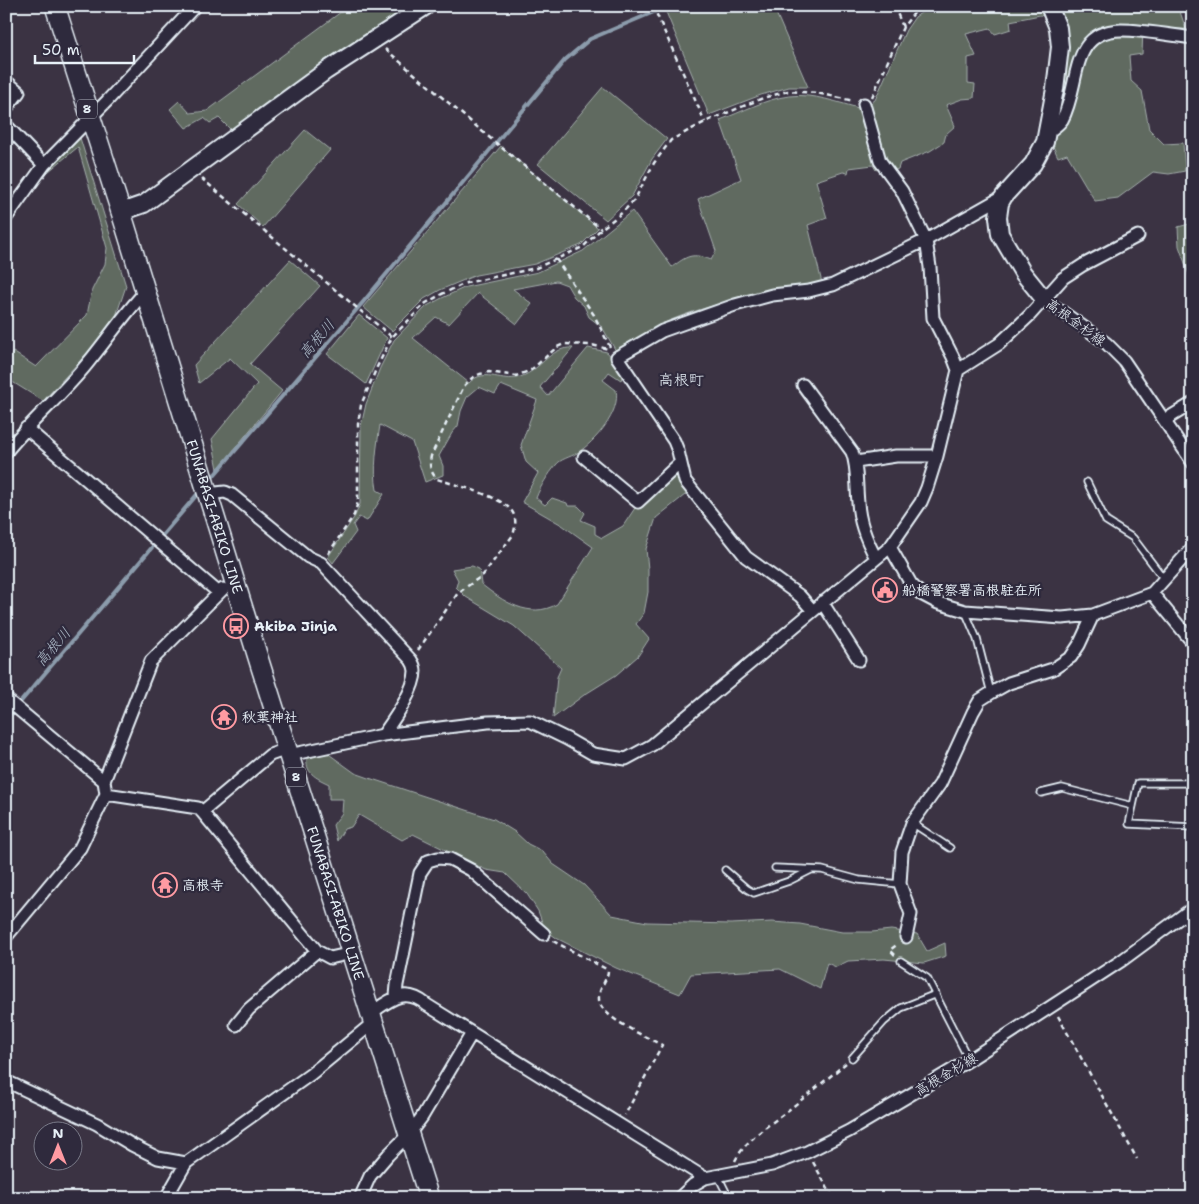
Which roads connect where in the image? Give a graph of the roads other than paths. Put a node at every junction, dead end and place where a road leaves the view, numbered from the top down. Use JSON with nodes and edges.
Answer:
{"nodes":[{"id":1,"x":55,"y":6,"type":"edge"},
{"id":2,"x":195,"y":6,"type":"edge"},
{"id":3,"x":426,"y":6,"type":"edge"},
{"id":4,"x":1049,"y":6,"type":"edge"},
{"id":5,"x":1193,"y":38,"type":"edge"},
{"id":6,"x":6,"y":81,"type":"edge"},
{"id":7,"x":864,"y":104,"type":"road end"},
{"id":8,"x":6,"y":108,"type":"edge"},
{"id":9,"x":90,"y":118,"type":"junction"},
{"id":10,"x":6,"y":125,"type":"edge"},
{"id":11,"x":1047,"y":133,"type":"junction"},
{"id":12,"x":44,"y":165,"type":"junction"},
{"id":13,"x":1004,"y":196,"type":"junction"},
{"id":14,"x":121,"y":212,"type":"junction"},
{"id":15,"x":6,"y":218,"type":"edge"},
{"id":16,"x":1138,"y":236,"type":"dead end"},
{"id":17,"x":926,"y":240,"type":"junction"},
{"id":18,"x":145,"y":292,"type":"junction"},
{"id":19,"x":1044,"y":299,"type":"junction"},
{"id":20,"x":958,"y":370,"type":"junction"},
{"id":21,"x":803,"y":385,"type":"dead end"},
{"id":22,"x":1193,"y":403,"type":"edge"},
{"id":23,"x":1165,"y":420,"type":"junction"},
{"id":24,"x":26,"y":428,"type":"junction"},
{"id":25,"x":6,"y":452,"type":"edge"},
{"id":26,"x":937,"y":456,"type":"junction"},
{"id":27,"x":584,"y":457,"type":"dead end"},
{"id":28,"x":856,"y":462,"type":"junction"},
{"id":29,"x":680,"y":463,"type":"junction"},
{"id":30,"x":1193,"y":463,"type":"edge"},
{"id":31,"x":1087,"y":482,"type":"dead end"},
{"id":32,"x":207,"y":494,"type":"junction"},
{"id":33,"x":890,"y":546,"type":"junction"},
{"id":34,"x":1193,"y":547,"type":"edge"},
{"id":35,"x":876,"y":558,"type":"junction"},
{"id":36,"x":234,"y":577,"type":"junction"},
{"id":37,"x":1164,"y":579,"type":"junction"},
{"id":38,"x":219,"y":593,"type":"junction"},
{"id":39,"x":1152,"y":594,"type":"junction"},
{"id":40,"x":822,"y":602,"type":"junction"},
{"id":41,"x":812,"y":611,"type":"junction"},
{"id":42,"x":964,"y":611,"type":"junction"},
{"id":43,"x":1093,"y":616,"type":"junction"},
{"id":44,"x":1193,"y":644,"type":"edge"},
{"id":45,"x":859,"y":660,"type":"dead end"},
{"id":46,"x":991,"y":693,"type":"junction"},
{"id":47,"x":14,"y":706,"type":"edge"},
{"id":48,"x":383,"y":735,"type":"junction"},
{"id":49,"x":288,"y":752,"type":"junction"},
{"id":50,"x":104,"y":780,"type":"junction"},
{"id":51,"x":1193,"y":783,"type":"edge"},
{"id":52,"x":1041,"y":793,"type":"dead end"},
{"id":53,"x":106,"y":794,"type":"junction"},
{"id":54,"x":1133,"y":806,"type":"junction"},
{"id":55,"x":202,"y":812,"type":"junction"},
{"id":56,"x":912,"y":823,"type":"junction"},
{"id":57,"x":1193,"y":828,"type":"edge"},
{"id":58,"x":950,"y":848,"type":"dead end"},
{"id":59,"x":775,"y":868,"type":"dead end"},
{"id":60,"x":812,"y":869,"type":"junction"},
{"id":61,"x":725,"y":870,"type":"dead end"},
{"id":62,"x":900,"y":884,"type":"junction"},
{"id":63,"x":1191,"y":914,"type":"edge"},
{"id":64,"x":544,"y":934,"type":"road end"},
{"id":65,"x":6,"y":937,"type":"edge"},
{"id":66,"x":906,"y":937,"type":"road end"},
{"id":67,"x":317,"y":951,"type":"junction"},
{"id":68,"x":352,"y":953,"type":"junction"},
{"id":69,"x":902,"y":961,"type":"road end"},
{"id":70,"x":936,"y":994,"type":"junction"},
{"id":71,"x":396,"y":996,"type":"junction"},
{"id":72,"x":372,"y":1017,"type":"junction"},
{"id":73,"x":236,"y":1025,"type":"dead end"},
{"id":74,"x":472,"y":1033,"type":"junction"},
{"id":75,"x":852,"y":1058,"type":"road end"},
{"id":76,"x":969,"y":1060,"type":"junction"},
{"id":77,"x":6,"y":1081,"type":"edge"},
{"id":78,"x":409,"y":1134,"type":"junction"},
{"id":79,"x":186,"y":1164,"type":"junction"},
{"id":80,"x":723,"y":1175,"type":"junction"},
{"id":81,"x":704,"y":1178,"type":"junction"},
{"id":82,"x":166,"y":1198,"type":"edge"},
{"id":83,"x":360,"y":1198,"type":"edge"},
{"id":84,"x":429,"y":1198,"type":"edge"},
{"id":85,"x":679,"y":1198,"type":"edge"},
{"id":86,"x":729,"y":1198,"type":"edge"}],
"edges":[{"from":1,"to":9,"type":"main road","name":"FUNABASI-ABIKO LINE","number":"8"},
{"from":2,"to":9,"type":"street"},
{"from":3,"to":14,"type":"street"},
{"from":4,"to":11,"type":"street","name":"高根金杉線"},
{"from":5,"to":11,"type":"street"},
{"from":6,"to":8,"type":"street"},
{"from":7,"to":17,"type":"street"},
{"from":9,"to":12,"type":"street"},
{"from":9,"to":14,"type":"main road","name":"FUNABASI-ABIKO LINE","number":"8"},
{"from":10,"to":12,"type":"street"},
{"from":11,"to":13,"type":"street","name":"高根金杉線"},
{"from":12,"to":15,"type":"street"},
{"from":13,"to":17,"type":"street"},
{"from":13,"to":19,"type":"street","name":"高根金杉線"},
{"from":14,"to":18,"type":"main road","name":"FUNABASI-ABIKO LINE","number":"8"},
{"from":16,"to":19,"type":"street"},
{"from":17,"to":20,"type":"street"},
{"from":17,"to":29,"type":"street"},
{"from":18,"to":24,"type":"street"},
{"from":18,"to":32,"type":"main road","name":"FUNABASI-ABIKO LINE","number":"8"},
{"from":19,"to":20,"type":"street"},
{"from":19,"to":23,"type":"street","name":"高根金杉線"},
{"from":20,"to":26,"type":"street"},
{"from":21,"to":28,"type":"street"},
{"from":22,"to":23,"type":"street"},
{"from":23,"to":30,"type":"street","name":"高根金杉線"},
{"from":24,"to":25,"type":"street"},
{"from":24,"to":38,"type":"street"},
{"from":26,"to":28,"type":"street"},
{"from":26,"to":33,"type":"street"},
{"from":27,"to":29,"type":"street"},
{"from":28,"to":35,"type":"street"},
{"from":29,"to":41,"type":"street"},
{"from":31,"to":37,"type":"lane"},
{"from":32,"to":36,"type":"main road","name":"FUNABASI-ABIKO LINE","number":"8"},
{"from":32,"to":48,"type":"street"},
{"from":33,"to":35,"type":"street"},
{"from":33,"to":42,"type":"street"},
{"from":34,"to":37,"type":"street"},
{"from":35,"to":40,"type":"street"},
{"from":36,"to":38,"type":"street"},
{"from":36,"to":49,"type":"main road","name":"FUNABASI-ABIKO LINE","number":"8"},
{"from":37,"to":39,"type":"street"},
{"from":38,"to":50,"type":"street"},
{"from":39,"to":43,"type":"street"},
{"from":39,"to":44,"type":"street"},
{"from":40,"to":41,"type":"street"},
{"from":40,"to":45,"type":"street"},
{"from":41,"to":48,"type":"street"},
{"from":42,"to":43,"type":"street"},
{"from":42,"to":46,"type":"lane"},
{"from":43,"to":46,"type":"street"},
{"from":46,"to":56,"type":"street"},
{"from":47,"to":50,"type":"street"},
{"from":48,"to":49,"type":"street"},
{"from":49,"to":55,"type":"street"},
{"from":49,"to":68,"type":"main road","name":"FUNABASI-ABIKO LINE","number":"8"},
{"from":50,"to":53,"type":"street"},
{"from":51,"to":54,"type":"lane"},
{"from":52,"to":54,"type":"lane"},
{"from":53,"to":55,"type":"street"},
{"from":53,"to":65,"type":"street"},
{"from":54,"to":57,"type":"lane"},
{"from":55,"to":67,"type":"street"},
{"from":56,"to":58,"type":"lane"},
{"from":56,"to":62,"type":"street"},
{"from":59,"to":60,"type":"lane"},
{"from":60,"to":61,"type":"lane"},
{"from":60,"to":62,"type":"lane"},
{"from":62,"to":66,"type":"street"},
{"from":63,"to":76,"type":"street","name":"高根金杉線"},
{"from":64,"to":71,"type":"street"},
{"from":67,"to":68,"type":"street"},
{"from":67,"to":73,"type":"street"},
{"from":68,"to":72,"type":"main road","name":"FUNABASI-ABIKO LINE","number":"8"},
{"from":69,"to":70,"type":"lane"},
{"from":70,"to":75,"type":"lane"},
{"from":70,"to":76,"type":"lane"},
{"from":71,"to":72,"type":"street"},
{"from":71,"to":74,"type":"street"},
{"from":72,"to":78,"type":"main road","name":"FUNABASI-ABIKO LINE","number":"8"},
{"from":72,"to":79,"type":"street"},
{"from":74,"to":78,"type":"street"},
{"from":74,"to":81,"type":"street"},
{"from":76,"to":80,"type":"street","name":"高根金杉線"},
{"from":77,"to":79,"type":"street"},
{"from":78,"to":83,"type":"street"},
{"from":78,"to":84,"type":"main road","name":"FUNABASI-ABIKO LINE","number":"8"},
{"from":79,"to":82,"type":"street"},
{"from":80,"to":81,"type":"street","name":"高根金杉線"},
{"from":80,"to":86,"type":"lane"},
{"from":81,"to":85,"type":"street","name":"高根金杉線"}]}
